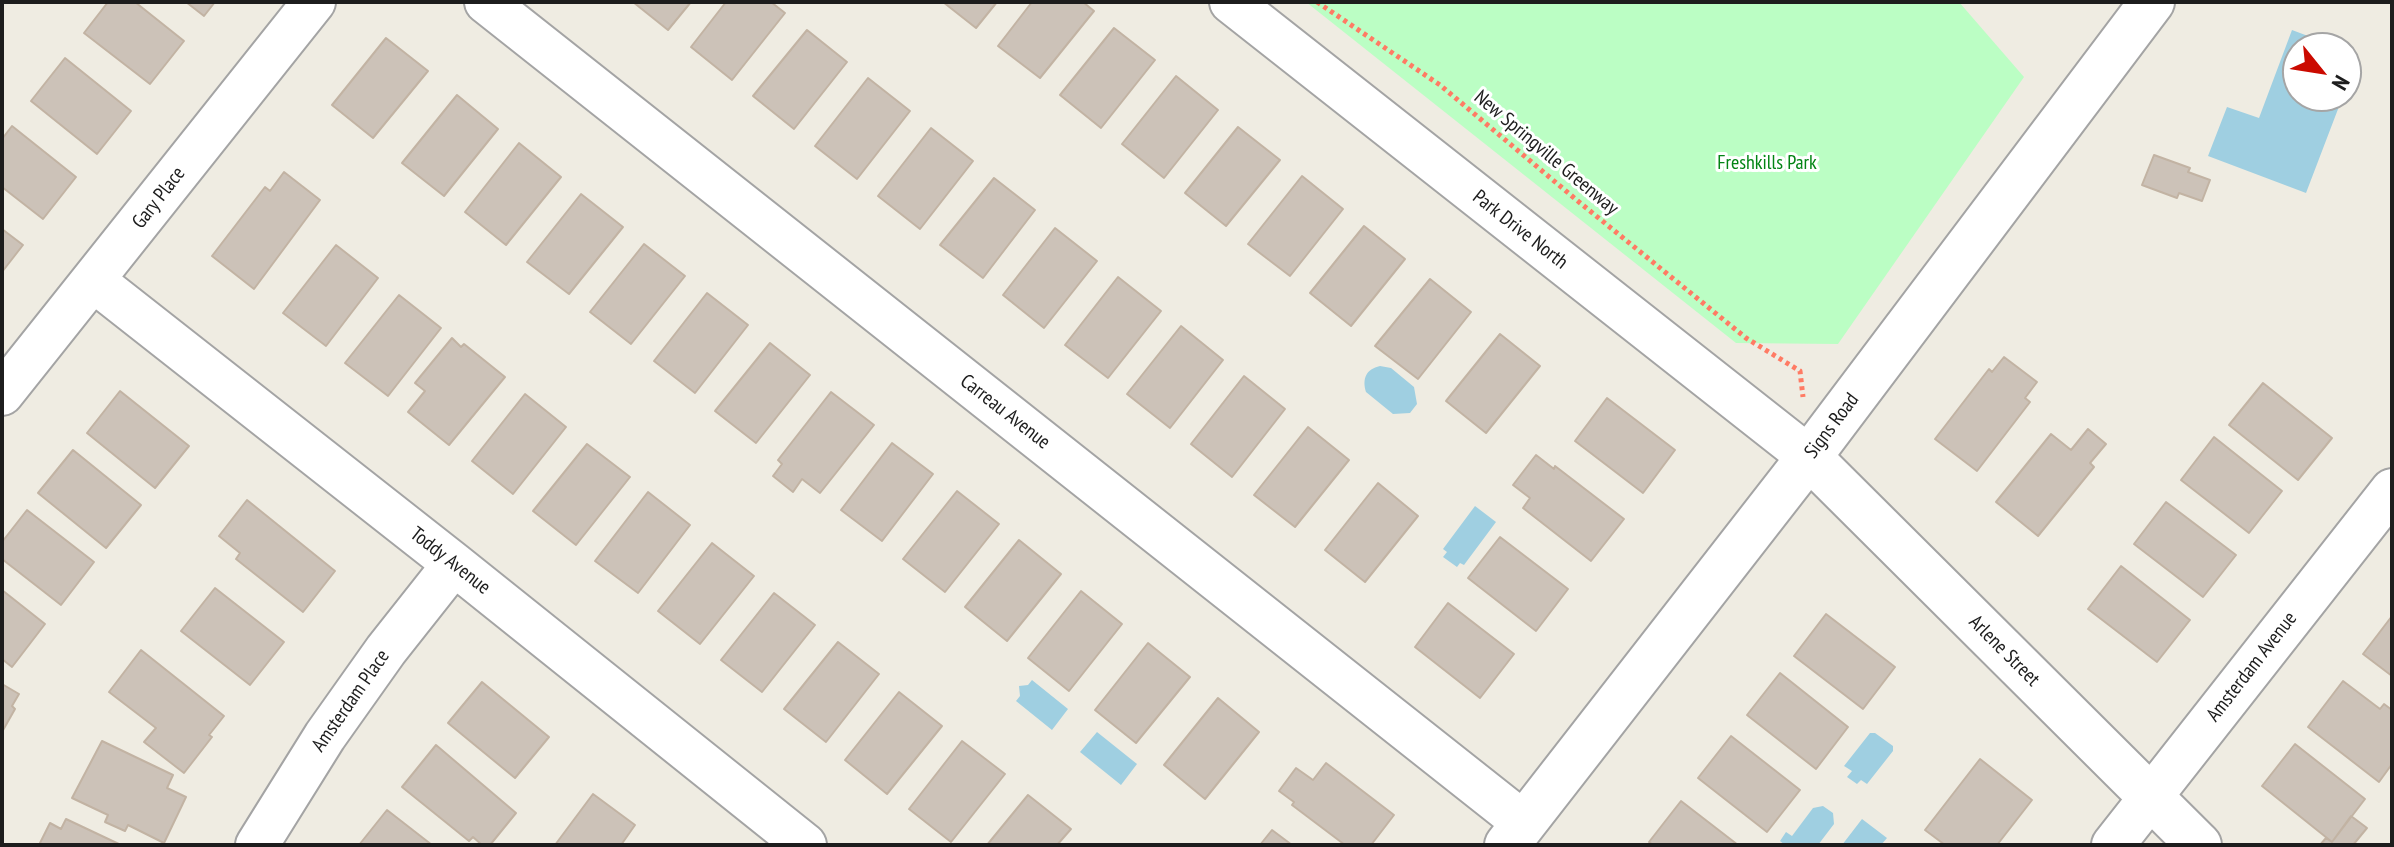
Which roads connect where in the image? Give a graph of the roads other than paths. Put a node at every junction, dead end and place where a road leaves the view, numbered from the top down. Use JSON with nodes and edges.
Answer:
{"nodes":[{"id":1,"x":314,"y":2,"type":"edge"},
{"id":2,"x":486,"y":2,"type":"edge"},
{"id":3,"x":1231,"y":2,"type":"edge"},
{"id":4,"x":2152,"y":2,"type":"edge"},
{"id":5,"x":94,"y":281,"type":"junction"},
{"id":6,"x":2,"y":394,"type":"edge"},
{"id":7,"x":1809,"y":457,"type":"junction"},
{"id":8,"x":2392,"y":490,"type":"edge"},
{"id":9,"x":454,"y":564,"type":"junction"},
{"id":10,"x":2150,"y":795,"type":"junction"},
{"id":11,"x":1516,"y":834,"type":"edge"},
{"id":12,"x":257,"y":845,"type":"edge"},
{"id":13,"x":805,"y":845,"type":"edge"},
{"id":14,"x":2113,"y":845,"type":"edge"},
{"id":15,"x":2199,"y":845,"type":"edge"}],
"edges":[{"from":1,"to":5,"type":"street","name":"Gary Place"},
{"from":2,"to":11,"type":"street","name":"Carreau Avenue"},
{"from":3,"to":7,"type":"street","name":"Park Drive North"},
{"from":4,"to":7,"type":"street","name":"Signs Road"},
{"from":5,"to":6,"type":"street","name":"Gary Place"},
{"from":5,"to":9,"type":"street","name":"Toddy Avenue"},
{"from":7,"to":10,"type":"street","name":"Arlene Street"},
{"from":7,"to":11,"type":"street","name":"Signs Road"},
{"from":8,"to":10,"type":"street","name":"Amsterdam Avenue"},
{"from":9,"to":12,"type":"street","name":"Amsterdam Place"},
{"from":9,"to":13,"type":"street","name":"Toddy Avenue"},
{"from":10,"to":14,"type":"street","name":"Amsterdam Avenue"},
{"from":10,"to":15,"type":"street","name":"Arlene Street"}]}
